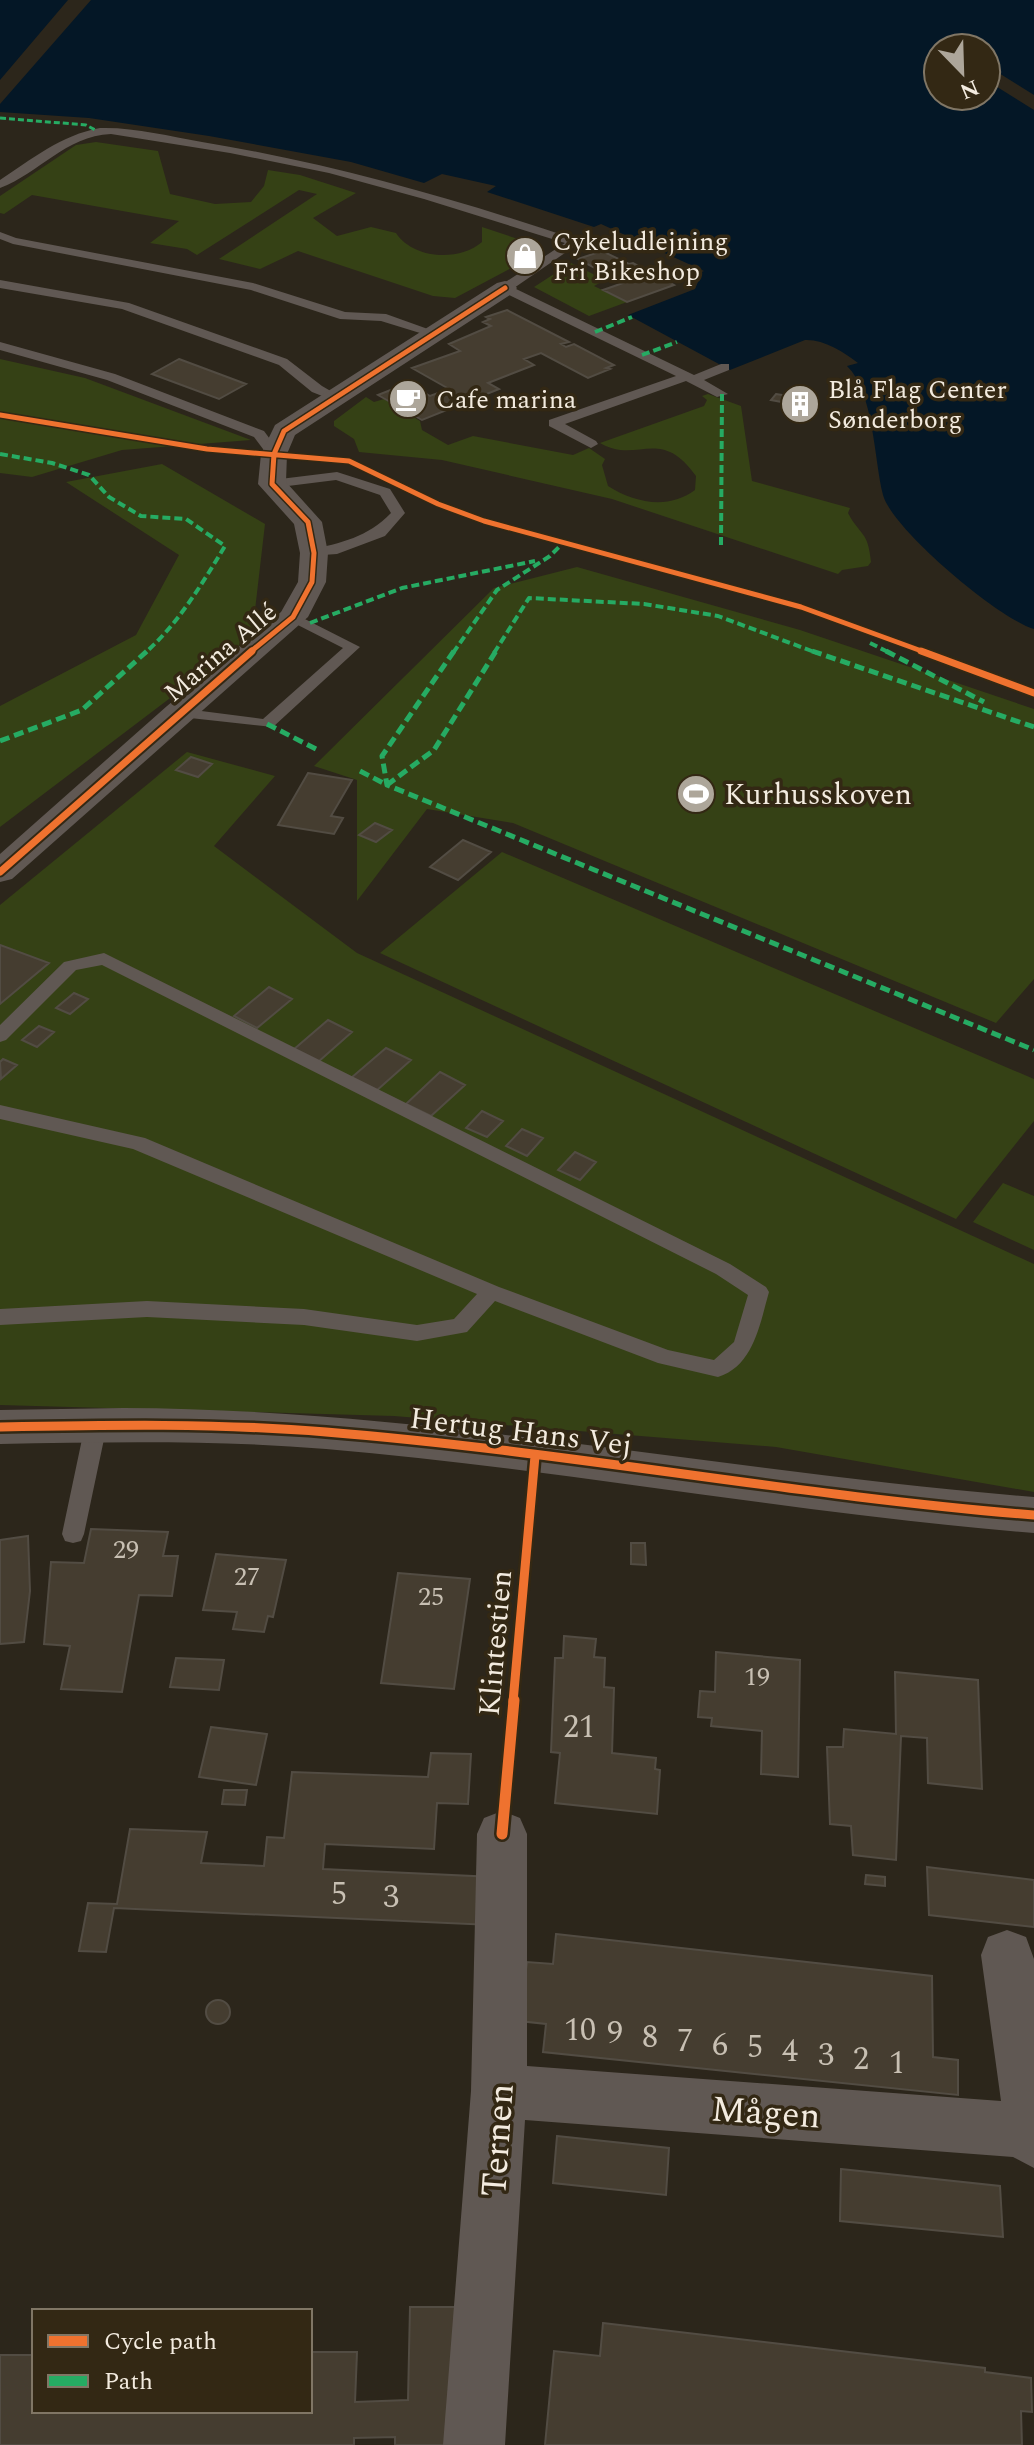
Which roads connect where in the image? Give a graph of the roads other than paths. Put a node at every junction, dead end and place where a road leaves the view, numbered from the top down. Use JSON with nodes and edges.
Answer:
{"nodes":[{"id":1,"x":0,"y":185,"type":"edge"},
{"id":2,"x":0,"y":235,"type":"edge"},
{"id":3,"x":0,"y":284,"type":"edge"},
{"id":4,"x":505,"y":288,"type":"junction"},
{"id":5,"x":433,"y":333,"type":"junction"},
{"id":6,"x":0,"y":346,"type":"edge"},
{"id":7,"x":725,"y":367,"type":"dead end"},
{"id":8,"x":690,"y":379,"type":"junction"},
{"id":9,"x":722,"y":394,"type":"dead end"},
{"id":10,"x":335,"y":397,"type":"junction"},
{"id":11,"x":591,"y":444,"type":"dead end"},
{"id":12,"x":274,"y":454,"type":"junction"},
{"id":13,"x":272,"y":484,"type":"junction"},
{"id":14,"x":314,"y":553,"type":"junction"},
{"id":15,"x":293,"y":617,"type":"junction"},
{"id":16,"x":178,"y":713,"type":"junction"},
{"id":17,"x":0,"y":872,"type":"edge"},
{"id":18,"x":0,"y":1036,"type":"edge"},
{"id":19,"x":0,"y":1112,"type":"edge"},
{"id":20,"x":492,"y":1292,"type":"junction"},
{"id":21,"x":0,"y":1317,"type":"edge"},
{"id":22,"x":96,"y":1425,"type":"junction"},
{"id":23,"x":0,"y":1427,"type":"edge"},
{"id":24,"x":1034,"y":1515,"type":"edge"},
{"id":25,"x":73,"y":1534,"type":"dead end"},
{"id":26,"x":502,"y":1834,"type":"dead end"},
{"id":27,"x":1007,"y":1955,"type":"dead end"},
{"id":28,"x":499,"y":2091,"type":"junction"},
{"id":29,"x":1033,"y":2135,"type":"edge"},
{"id":30,"x":474,"y":2445,"type":"edge"}],
"edges":[{"from":1,"to":4,"type":"lane"},
{"from":2,"to":5,"type":"lane"},
{"from":3,"to":10,"type":"lane"},
{"from":4,"to":5,"type":"street"},
{"from":4,"to":8,"type":"lane"},
{"from":5,"to":10,"type":"street"},
{"from":6,"to":12,"type":"lane"},
{"from":7,"to":8,"type":"lane"},
{"from":8,"to":9,"type":"lane"},
{"from":8,"to":11,"type":"lane"},
{"from":10,"to":12,"type":"street"},
{"from":12,"to":13,"type":"street"},
{"from":13,"to":14,"type":"street","name":"Marina Allé"},
{"from":13,"to":14,"type":"lane"},
{"from":14,"to":15,"type":"street","name":"Marina Allé"},
{"from":15,"to":16,"type":"street","name":"Marina Allé"},
{"from":15,"to":16,"type":"lane"},
{"from":16,"to":17,"type":"street","name":"Marina Allé"},
{"from":18,"to":20,"type":"lane"},
{"from":19,"to":20,"type":"lane"},
{"from":20,"to":21,"type":"lane"},
{"from":22,"to":23,"type":"street","name":"Hertug Hans Vej"},
{"from":22,"to":24,"type":"street","name":"Hertug Hans Vej"},
{"from":22,"to":25,"type":"lane"},
{"from":26,"to":28,"type":"street","name":"Ternen"},
{"from":27,"to":29,"type":"street"},
{"from":28,"to":29,"type":"street","name":"Mågen"},
{"from":28,"to":30,"type":"street","name":"Ternen"}]}
